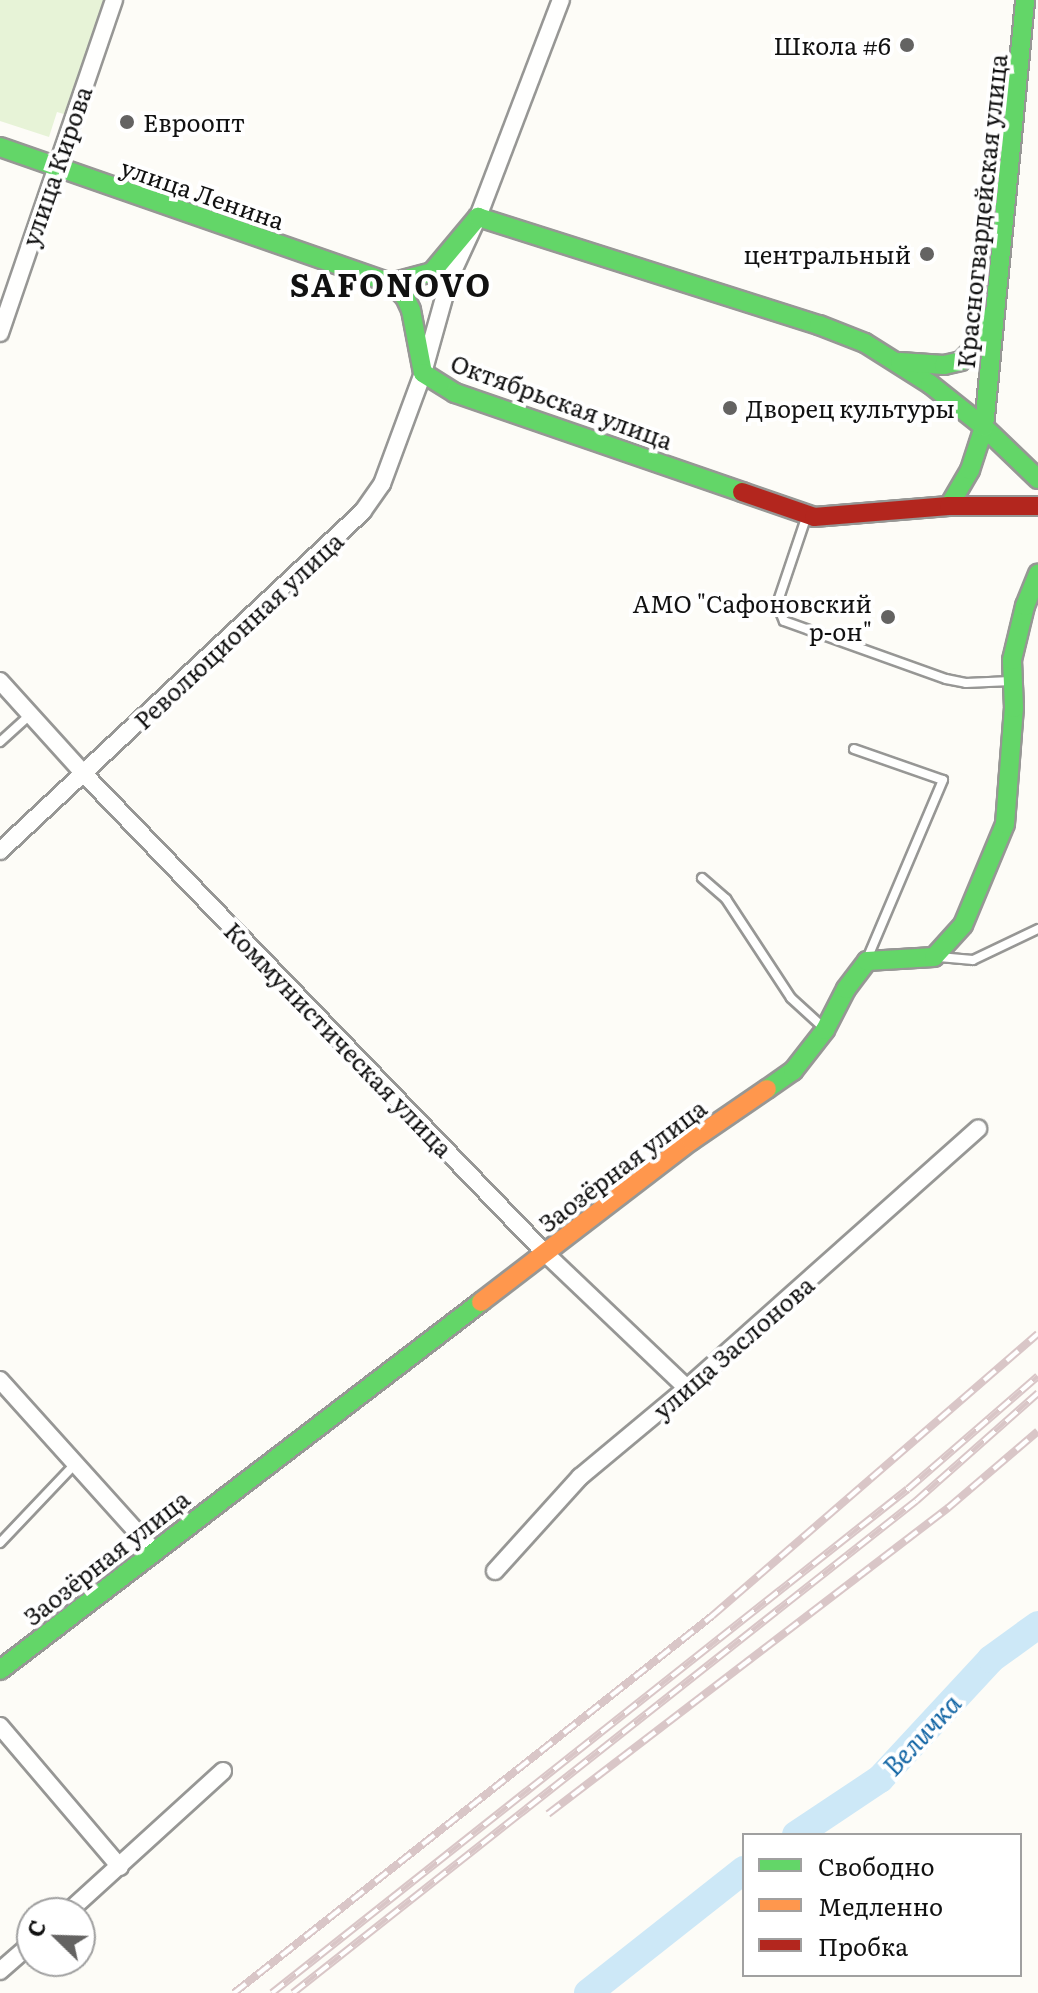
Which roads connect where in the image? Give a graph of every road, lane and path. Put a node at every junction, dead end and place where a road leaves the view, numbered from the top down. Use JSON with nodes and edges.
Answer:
{"nodes":[{"id":1,"x":114,"y":0,"type":"edge"},
{"id":2,"x":561,"y":0,"type":"edge"},
{"id":3,"x":1025,"y":0,"type":"edge"},
{"id":4,"x":0,"y":147,"type":"edge"},
{"id":5,"x":54,"y":167,"type":"junction"},
{"id":6,"x":478,"y":217,"type":"junction"},
{"id":7,"x":391,"y":283,"type":"junction"},
{"id":8,"x":997,"y":294,"type":"junction"},
{"id":9,"x":0,"y":333,"type":"edge"},
{"id":10,"x":895,"y":362,"type":"junction"},
{"id":11,"x":423,"y":373,"type":"junction"},
{"id":12,"x":984,"y":427,"type":"junction"},
{"id":13,"x":1038,"y":479,"type":"edge"},
{"id":14,"x":949,"y":506,"type":"junction"},
{"id":15,"x":1038,"y":506,"type":"edge"},
{"id":16,"x":807,"y":515,"type":"junction"},
{"id":17,"x":1038,"y":574,"type":"edge"},
{"id":18,"x":0,"y":681,"type":"edge"},
{"id":19,"x":1012,"y":681,"type":"junction"},
{"id":20,"x":31,"y":714,"type":"junction"},
{"id":21,"x":0,"y":742,"type":"edge"},
{"id":22,"x":854,"y":749,"type":"dead end"},
{"id":23,"x":85,"y":775,"type":"junction"},
{"id":24,"x":0,"y":851,"type":"edge"},
{"id":25,"x":702,"y":878,"type":"dead end"},
{"id":26,"x":1038,"y":929,"type":"edge"},
{"id":27,"x":934,"y":957,"type":"junction"},
{"id":28,"x":867,"y":961,"type":"junction"},
{"id":29,"x":825,"y":1030,"type":"junction"},
{"id":30,"x":978,"y":1129,"type":"dead end"},
{"id":31,"x":544,"y":1252,"type":"junction"},
{"id":32,"x":0,"y":1380,"type":"edge"},
{"id":33,"x":687,"y":1388,"type":"junction"},
{"id":34,"x":76,"y":1464,"type":"junction"},
{"id":35,"x":0,"y":1543,"type":"edge"},
{"id":36,"x":153,"y":1550,"type":"junction"},
{"id":37,"x":495,"y":1571,"type":"dead end"},
{"id":38,"x":0,"y":1670,"type":"edge"},
{"id":39,"x":0,"y":1726,"type":"edge"},
{"id":40,"x":223,"y":1771,"type":"dead end"},
{"id":41,"x":120,"y":1867,"type":"junction"},
{"id":42,"x":85,"y":1897,"type":"edge"},
{"id":43,"x":16,"y":1957,"type":"edge"},
{"id":44,"x":0,"y":1971,"type":"edge"}],
"edges":[{"from":1,"to":5,"type":"street","name":"улица Кирова"},
{"from":2,"to":6,"type":"street"},
{"from":3,"to":8,"type":"street","name":"Красногвардейская улица"},
{"from":4,"to":5,"type":"street","name":"улица Ленина"},
{"from":5,"to":7,"type":"street","name":"улица Ленина"},
{"from":5,"to":9,"type":"street","name":"улица Кирова"},
{"from":6,"to":7,"type":"street"},
{"from":6,"to":10,"type":"street"},
{"from":6,"to":11,"type":"street","name":"Революционная улица"},
{"from":7,"to":11,"type":"street","name":"Октябрьская улица"},
{"from":8,"to":10,"type":"street"},
{"from":8,"to":12,"type":"street","name":"Красногвардейская улица"},
{"from":10,"to":12,"type":"street"},
{"from":11,"to":16,"type":"street","name":"Октябрьская улица"},
{"from":11,"to":23,"type":"street","name":"Революционная улица"},
{"from":12,"to":13,"type":"street"},
{"from":12,"to":14,"type":"street","name":"Красногвардейская улица"},
{"from":14,"to":15,"type":"street","name":"Октябрьская улица"},
{"from":14,"to":16,"type":"street","name":"Октябрьская улица"},
{"from":16,"to":19,"type":"lane"},
{"from":17,"to":19,"type":"street"},
{"from":18,"to":20,"type":"street","name":"Коммунистическая улица"},
{"from":19,"to":27,"type":"street"},
{"from":20,"to":21,"type":"lane"},
{"from":20,"to":23,"type":"street","name":"Коммунистическая улица"},
{"from":22,"to":28,"type":"lane"},
{"from":23,"to":24,"type":"street","name":"Революционная улица"},
{"from":23,"to":31,"type":"street","name":"Коммунистическая улица"},
{"from":25,"to":29,"type":"lane"},
{"from":26,"to":27,"type":"lane"},
{"from":27,"to":28,"type":"street"},
{"from":28,"to":29,"type":"street","name":"Заозёрная улица"},
{"from":29,"to":31,"type":"street","name":"Заозёрная улица"},
{"from":30,"to":33,"type":"street","name":"улица Заслонова"},
{"from":31,"to":33,"type":"street","name":"Коммунистическая улица"},
{"from":31,"to":36,"type":"street","name":"Заозёрная улица"},
{"from":32,"to":34,"type":"street"},
{"from":33,"to":37,"type":"street","name":"улица Заслонова"},
{"from":34,"to":35,"type":"lane"},
{"from":34,"to":36,"type":"street"},
{"from":36,"to":38,"type":"street","name":"Заозёрная улица"},
{"from":39,"to":41,"type":"street"},
{"from":40,"to":41,"type":"street"},
{"from":41,"to":42,"type":"street"},
{"from":43,"to":44,"type":"street"}]}
